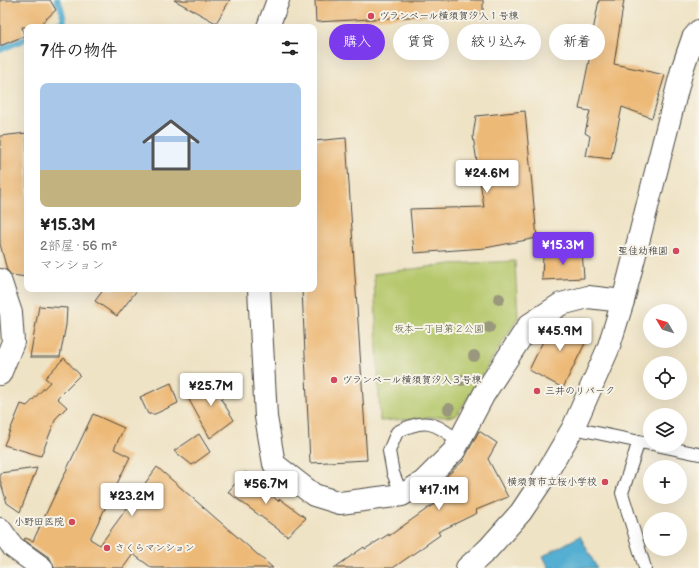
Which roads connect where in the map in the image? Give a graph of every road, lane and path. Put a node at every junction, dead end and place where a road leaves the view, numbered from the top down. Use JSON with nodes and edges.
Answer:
{"nodes":[{"id":1,"x":278,"y":0,"type":"edge"},
{"id":2,"x":269,"y":24,"type":"edge"},
{"id":3,"x":699,"y":31,"type":"edge"},
{"id":4,"x":0,"y":280,"type":"edge"},
{"id":5,"x":259,"y":292,"type":"edge"},
{"id":6,"x":623,"y":301,"type":"junction"},
{"id":7,"x":0,"y":374,"type":"edge"},
{"id":8,"x":573,"y":428,"type":"junction"},
{"id":9,"x":459,"y":441,"type":"junction"},
{"id":10,"x":643,"y":443,"type":"edge"},
{"id":11,"x":643,"y":445,"type":"edge"},
{"id":12,"x":687,"y":451,"type":"edge"},
{"id":13,"x":699,"y":454,"type":"edge"},
{"id":14,"x":402,"y":495,"type":"junction"},
{"id":15,"x":0,"y":530,"type":"edge"},
{"id":16,"x":42,"y":568,"type":"edge"},
{"id":17,"x":467,"y":568,"type":"edge"},
{"id":18,"x":646,"y":568,"type":"edge"}],
"edges":[{"from":1,"to":2,"type":"street"},
{"from":3,"to":6,"type":"street"},
{"from":4,"to":7,"type":"street"},
{"from":5,"to":14,"type":"street"},
{"from":6,"to":8,"type":"street"},
{"from":6,"to":9,"type":"street"},
{"from":8,"to":10,"type":"lane"},
{"from":8,"to":17,"type":"street"},
{"from":9,"to":14,"type":"street"},
{"from":9,"to":14,"type":"lane"},
{"from":11,"to":18,"type":"lane"},
{"from":12,"to":13,"type":"lane"},
{"from":15,"to":16,"type":"street"}]}
